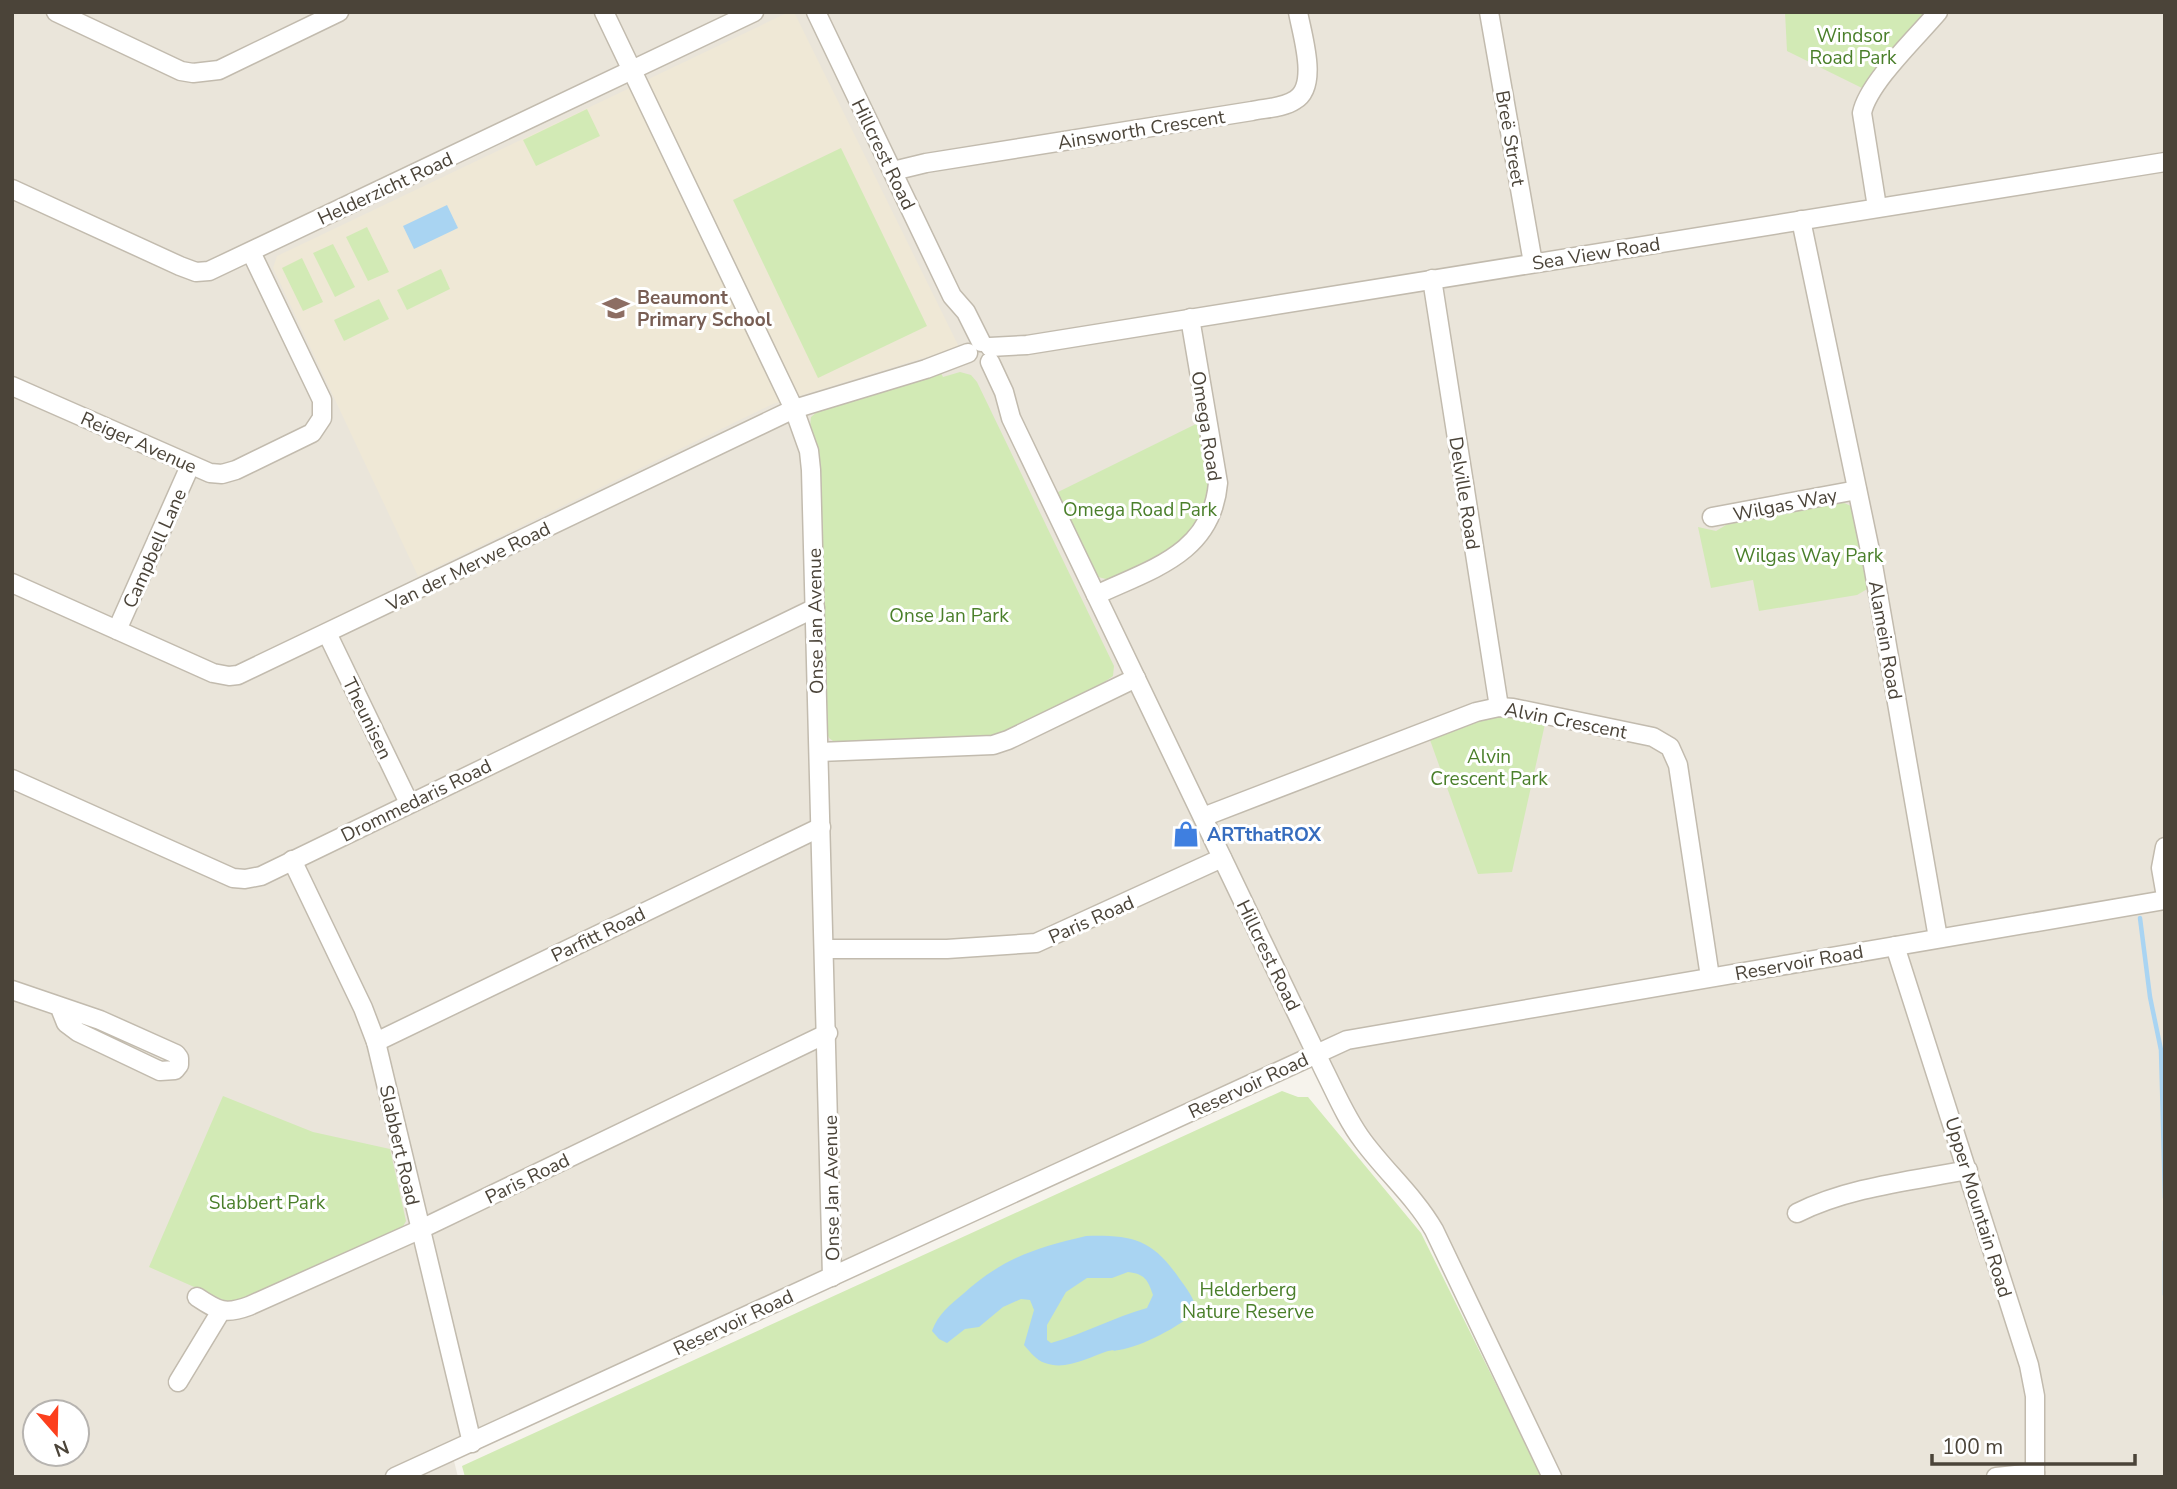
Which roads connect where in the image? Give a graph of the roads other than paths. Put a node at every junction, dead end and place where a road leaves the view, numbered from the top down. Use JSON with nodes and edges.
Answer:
{"nodes":[{"id":1,"x":56,"y":12,"type":"edge"},
{"id":2,"x":339,"y":12,"type":"edge"},
{"id":3,"x":604,"y":12,"type":"edge"},
{"id":4,"x":754,"y":12,"type":"edge"},
{"id":5,"x":816,"y":12,"type":"edge"},
{"id":6,"x":1298,"y":12,"type":"edge"},
{"id":7,"x":1489,"y":12,"type":"edge"},
{"id":8,"x":1938,"y":12,"type":"edge"},
{"id":9,"x":85,"y":18,"type":"edge"},
{"id":10,"x":632,"y":72,"type":"junction"},
{"id":11,"x":2165,"y":162,"type":"edge"},
{"id":12,"x":893,"y":171,"type":"junction"},
{"id":13,"x":12,"y":190,"type":"edge"},
{"id":14,"x":1877,"y":207,"type":"junction"},
{"id":15,"x":1801,"y":219,"type":"junction"},
{"id":16,"x":251,"y":252,"type":"junction"},
{"id":17,"x":1533,"y":263,"type":"junction"},
{"id":18,"x":1432,"y":279,"type":"junction"},
{"id":19,"x":1190,"y":318,"type":"junction"},
{"id":20,"x":981,"y":355,"type":"junction"},
{"id":21,"x":12,"y":386,"type":"edge"},
{"id":22,"x":794,"y":409,"type":"junction"},
{"id":23,"x":191,"y":466,"type":"junction"},
{"id":24,"x":1857,"y":490,"type":"junction"},
{"id":25,"x":1712,"y":517,"type":"dead end"},
{"id":26,"x":12,"y":583,"type":"edge"},
{"id":27,"x":1096,"y":595,"type":"junction"},
{"id":28,"x":815,"y":608,"type":"junction"},
{"id":29,"x":117,"y":630,"type":"junction"},
{"id":30,"x":327,"y":633,"type":"junction"},
{"id":31,"x":1136,"y":678,"type":"junction"},
{"id":32,"x":1499,"y":706,"type":"junction"},
{"id":33,"x":819,"y":752,"type":"junction"},
{"id":34,"x":12,"y":779,"type":"edge"},
{"id":35,"x":409,"y":803,"type":"junction"},
{"id":36,"x":1203,"y":817,"type":"junction"},
{"id":37,"x":821,"y":827,"type":"junction"},
{"id":38,"x":2165,"y":847,"type":"edge"},
{"id":39,"x":1222,"y":858,"type":"junction"},
{"id":40,"x":292,"y":860,"type":"junction"},
{"id":41,"x":2165,"y":891,"type":"edge"},
{"id":42,"x":2165,"y":900,"type":"edge"},
{"id":43,"x":1938,"y":938,"type":"junction"},
{"id":44,"x":1895,"y":946,"type":"junction"},
{"id":45,"x":825,"y":949,"type":"junction"},
{"id":46,"x":1710,"y":977,"type":"junction"},
{"id":47,"x":12,"y":990,"type":"edge"},
{"id":48,"x":60,"y":1008,"type":"junction"},
{"id":49,"x":828,"y":1033,"type":"junction"},
{"id":50,"x":376,"y":1042,"type":"junction"},
{"id":51,"x":1317,"y":1054,"type":"junction"},
{"id":52,"x":1968,"y":1170,"type":"junction"},
{"id":53,"x":1797,"y":1213,"type":"dead end"},
{"id":54,"x":419,"y":1230,"type":"junction"},
{"id":55,"x":832,"y":1277,"type":"junction"},
{"id":56,"x":197,"y":1297,"type":"dead end"},
{"id":57,"x":221,"y":1311,"type":"junction"},
{"id":58,"x":178,"y":1382,"type":"dead end"},
{"id":59,"x":472,"y":1443,"type":"junction"},
{"id":60,"x":2035,"y":1475,"type":"edge"},
{"id":61,"x":396,"y":1477,"type":"edge"},
{"id":62,"x":1552,"y":1477,"type":"edge"},
{"id":63,"x":1996,"y":1477,"type":"edge"}],
"edges":[{"from":1,"to":9,"type":"street"},
{"from":2,"to":9,"type":"street"},
{"from":3,"to":10,"type":"street","name":"Onse Jan Avenue"},
{"from":4,"to":10,"type":"street","name":"Helderzicht Road"},
{"from":5,"to":12,"type":"street","name":"Hillcrest Road"},
{"from":6,"to":12,"type":"street","name":"Ainsworth Crescent"},
{"from":7,"to":17,"type":"street","name":"Breë Street"},
{"from":8,"to":14,"type":"street"},
{"from":10,"to":16,"type":"street","name":"Helderzicht Road"},
{"from":10,"to":22,"type":"street","name":"Onse Jan Avenue"},
{"from":11,"to":14,"type":"street","name":"Sea View Road"},
{"from":12,"to":20,"type":"street","name":"Hillcrest Road"},
{"from":13,"to":16,"type":"street","name":"Helderzicht Road"},
{"from":14,"to":15,"type":"street","name":"Sea View Road"},
{"from":15,"to":17,"type":"street","name":"Sea View Road"},
{"from":15,"to":24,"type":"street","name":"Alamein Road"},
{"from":16,"to":23,"type":"street","name":"Reiger Avenue"},
{"from":17,"to":18,"type":"street","name":"Sea View Road"},
{"from":18,"to":19,"type":"street","name":"Sea View Road"},
{"from":18,"to":32,"type":"street","name":"Delville Road"},
{"from":19,"to":20,"type":"street","name":"Sea View Road"},
{"from":19,"to":27,"type":"street","name":"Omega Road"},
{"from":20,"to":22,"type":"street","name":"Van der Merwe Road"},
{"from":20,"to":27,"type":"street","name":"Hillcrest Road"},
{"from":21,"to":23,"type":"street","name":"Reiger Avenue"},
{"from":22,"to":28,"type":"street","name":"Onse Jan Avenue"},
{"from":22,"to":30,"type":"street","name":"Van der Merwe Road"},
{"from":23,"to":29,"type":"street","name":"Campbell Lane"},
{"from":24,"to":25,"type":"street","name":"Wilgas Way"},
{"from":24,"to":43,"type":"street","name":"Alamein Road"},
{"from":26,"to":29,"type":"street","name":"Van der Merwe Road"},
{"from":27,"to":31,"type":"street","name":"Hillcrest Road"},
{"from":28,"to":33,"type":"street","name":"Onse Jan Avenue"},
{"from":28,"to":35,"type":"street","name":"Drommedaris Road"},
{"from":29,"to":30,"type":"street","name":"Van der Merwe Road"},
{"from":30,"to":35,"type":"street","name":"Theunisen"},
{"from":31,"to":33,"type":"street"},
{"from":31,"to":36,"type":"street","name":"Hillcrest Road"},
{"from":32,"to":36,"type":"street","name":"Alvin Crescent"},
{"from":32,"to":46,"type":"street","name":"Alvin Crescent"},
{"from":33,"to":37,"type":"street","name":"Onse Jan Avenue"},
{"from":34,"to":40,"type":"street","name":"Drommedaris Road"},
{"from":35,"to":40,"type":"street","name":"Drommedaris Road"},
{"from":36,"to":39,"type":"street","name":"Hillcrest Road"},
{"from":37,"to":45,"type":"street","name":"Onse Jan Avenue"},
{"from":37,"to":50,"type":"street","name":"Parfitt Road"},
{"from":38,"to":41,"type":"street"},
{"from":39,"to":45,"type":"street","name":"Paris Road"},
{"from":39,"to":51,"type":"street","name":"Hillcrest Road"},
{"from":40,"to":50,"type":"street","name":"Slabbert Road"},
{"from":42,"to":43,"type":"street","name":"Reservoir Road"},
{"from":43,"to":44,"type":"street","name":"Reservoir Road"},
{"from":44,"to":46,"type":"street","name":"Reservoir Road"},
{"from":44,"to":52,"type":"street","name":"Upper Mountain Road"},
{"from":45,"to":49,"type":"street","name":"Onse Jan Avenue"},
{"from":46,"to":51,"type":"street","name":"Reservoir Road"},
{"from":47,"to":48,"type":"street"},
{"from":48,"to":48,"type":"street"},
{"from":49,"to":54,"type":"street","name":"Paris Road"},
{"from":49,"to":55,"type":"street","name":"Onse Jan Avenue"},
{"from":50,"to":54,"type":"street","name":"Slabbert Road"},
{"from":51,"to":55,"type":"street","name":"Reservoir Road"},
{"from":51,"to":62,"type":"street","name":"Hillcrest Road"},
{"from":52,"to":53,"type":"street"},
{"from":52,"to":60,"type":"street","name":"Upper Mountain Road"},
{"from":54,"to":57,"type":"street","name":"Paris Road"},
{"from":54,"to":59,"type":"street","name":"Slabbert Road"},
{"from":55,"to":59,"type":"street","name":"Reservoir Road"},
{"from":56,"to":57,"type":"street"},
{"from":57,"to":58,"type":"street"},
{"from":59,"to":61,"type":"street","name":"Reservoir Road"},
{"from":60,"to":63,"type":"street","name":"Upper Mountain Road"}]}
